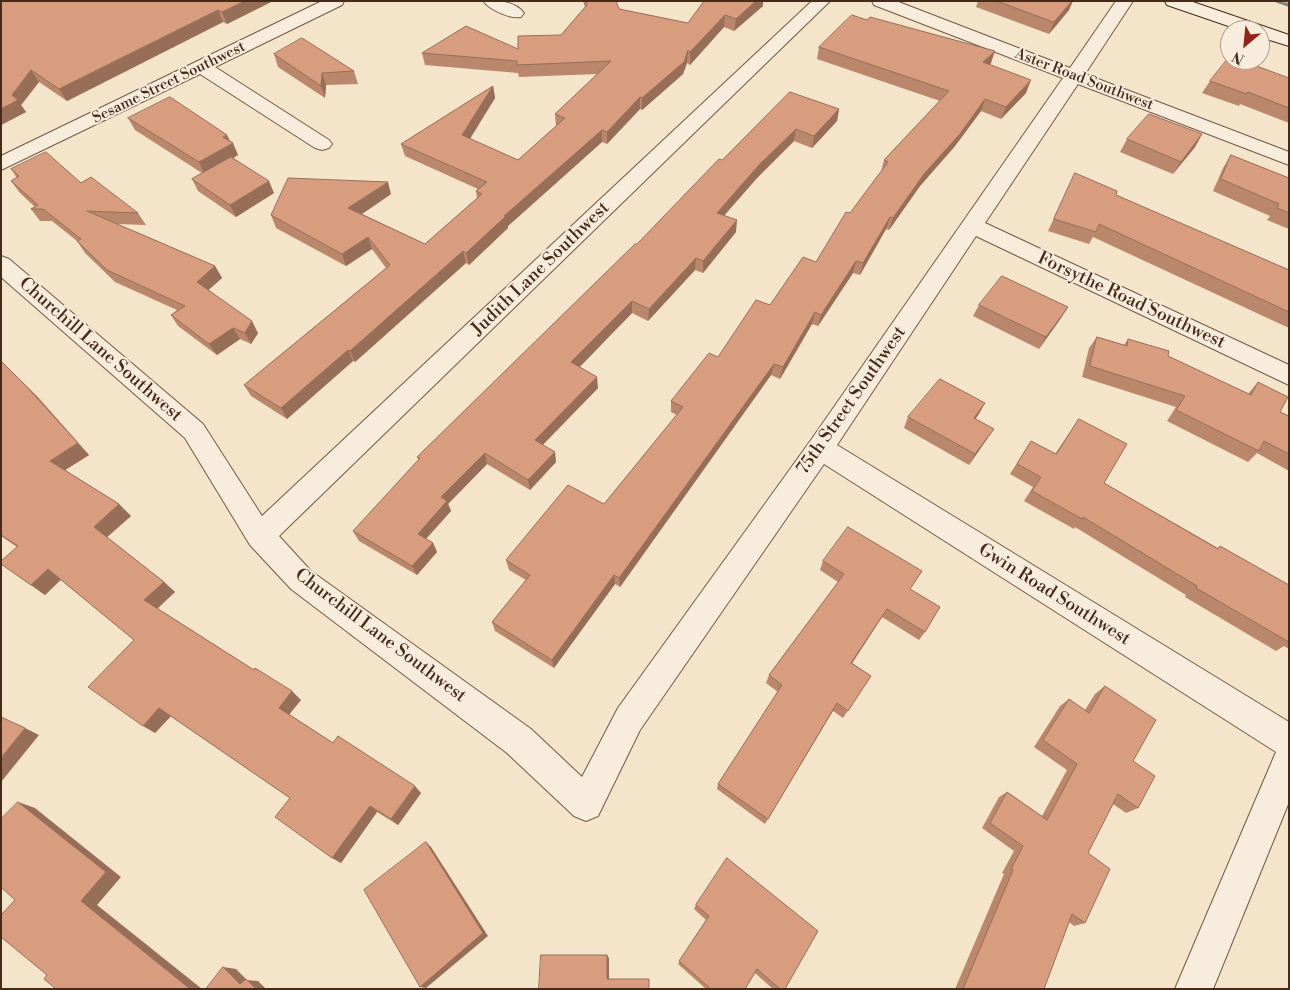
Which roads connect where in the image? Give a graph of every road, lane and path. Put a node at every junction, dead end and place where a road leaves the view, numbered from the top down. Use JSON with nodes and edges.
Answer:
{"nodes":[{"id":1,"x":336,"y":1,"type":"edge"},
{"id":2,"x":491,"y":1,"type":"edge"},
{"id":3,"x":822,"y":1,"type":"edge"},
{"id":4,"x":880,"y":1,"type":"edge"},
{"id":5,"x":1125,"y":1,"type":"edge"},
{"id":6,"x":1174,"y":1,"type":"edge"},
{"id":7,"x":515,"y":13,"type":"dead end"},
{"id":8,"x":1227,"y":20,"type":"edge"},
{"id":9,"x":1270,"y":35,"type":"edge"},
{"id":10,"x":1289,"y":41,"type":"edge"},
{"id":11,"x":202,"y":67,"type":"junction"},
{"id":12,"x":1073,"y":75,"type":"junction"},
{"id":13,"x":322,"y":144,"type":"dead end"},
{"id":14,"x":1289,"y":159,"type":"edge"},
{"id":15,"x":1,"y":164,"type":"edge"},
{"id":16,"x":973,"y":226,"type":"junction"},
{"id":17,"x":1,"y":264,"type":"edge"},
{"id":18,"x":1289,"y":376,"type":"edge"},
{"id":19,"x":820,"y":448,"type":"junction"},
{"id":20,"x":260,"y":536,"type":"junction"},
{"id":21,"x":1289,"y":741,"type":"edge"},
{"id":22,"x":1289,"y":760,"type":"edge"},
{"id":23,"x":586,"y":804,"type":"joint"},
{"id":24,"x":1194,"y":989,"type":"edge"}],
"edges":[{"from":1,"to":11,"type":"street","name":"Sesame Street Southwest"},
{"from":2,"to":7,"type":"street"},
{"from":3,"to":20,"type":"street","name":"Judith Lane Southwest"},
{"from":4,"to":12,"type":"street","name":"Aster Road Southwest"},
{"from":5,"to":12,"type":"street","name":"75th Street Southwest"},
{"from":6,"to":8,"type":"street"},
{"from":9,"to":10,"type":"street"},
{"from":11,"to":13,"type":"street"},
{"from":11,"to":15,"type":"street","name":"Sesame Street Southwest"},
{"from":12,"to":14,"type":"street","name":"Aster Road Southwest"},
{"from":12,"to":16,"type":"street","name":"75th Street Southwest"},
{"from":16,"to":18,"type":"street","name":"Forsythe Road Southwest"},
{"from":16,"to":19,"type":"street","name":"75th Street Southwest"},
{"from":17,"to":20,"type":"street","name":"Churchill Lane Southwest"},
{"from":19,"to":21,"type":"street","name":"Gwin Road Southwest"},
{"from":19,"to":23,"type":"street","name":"75th Street Southwest"},
{"from":20,"to":23,"type":"street","name":"Churchill Lane Southwest"},
{"from":22,"to":24,"type":"street"}]}
